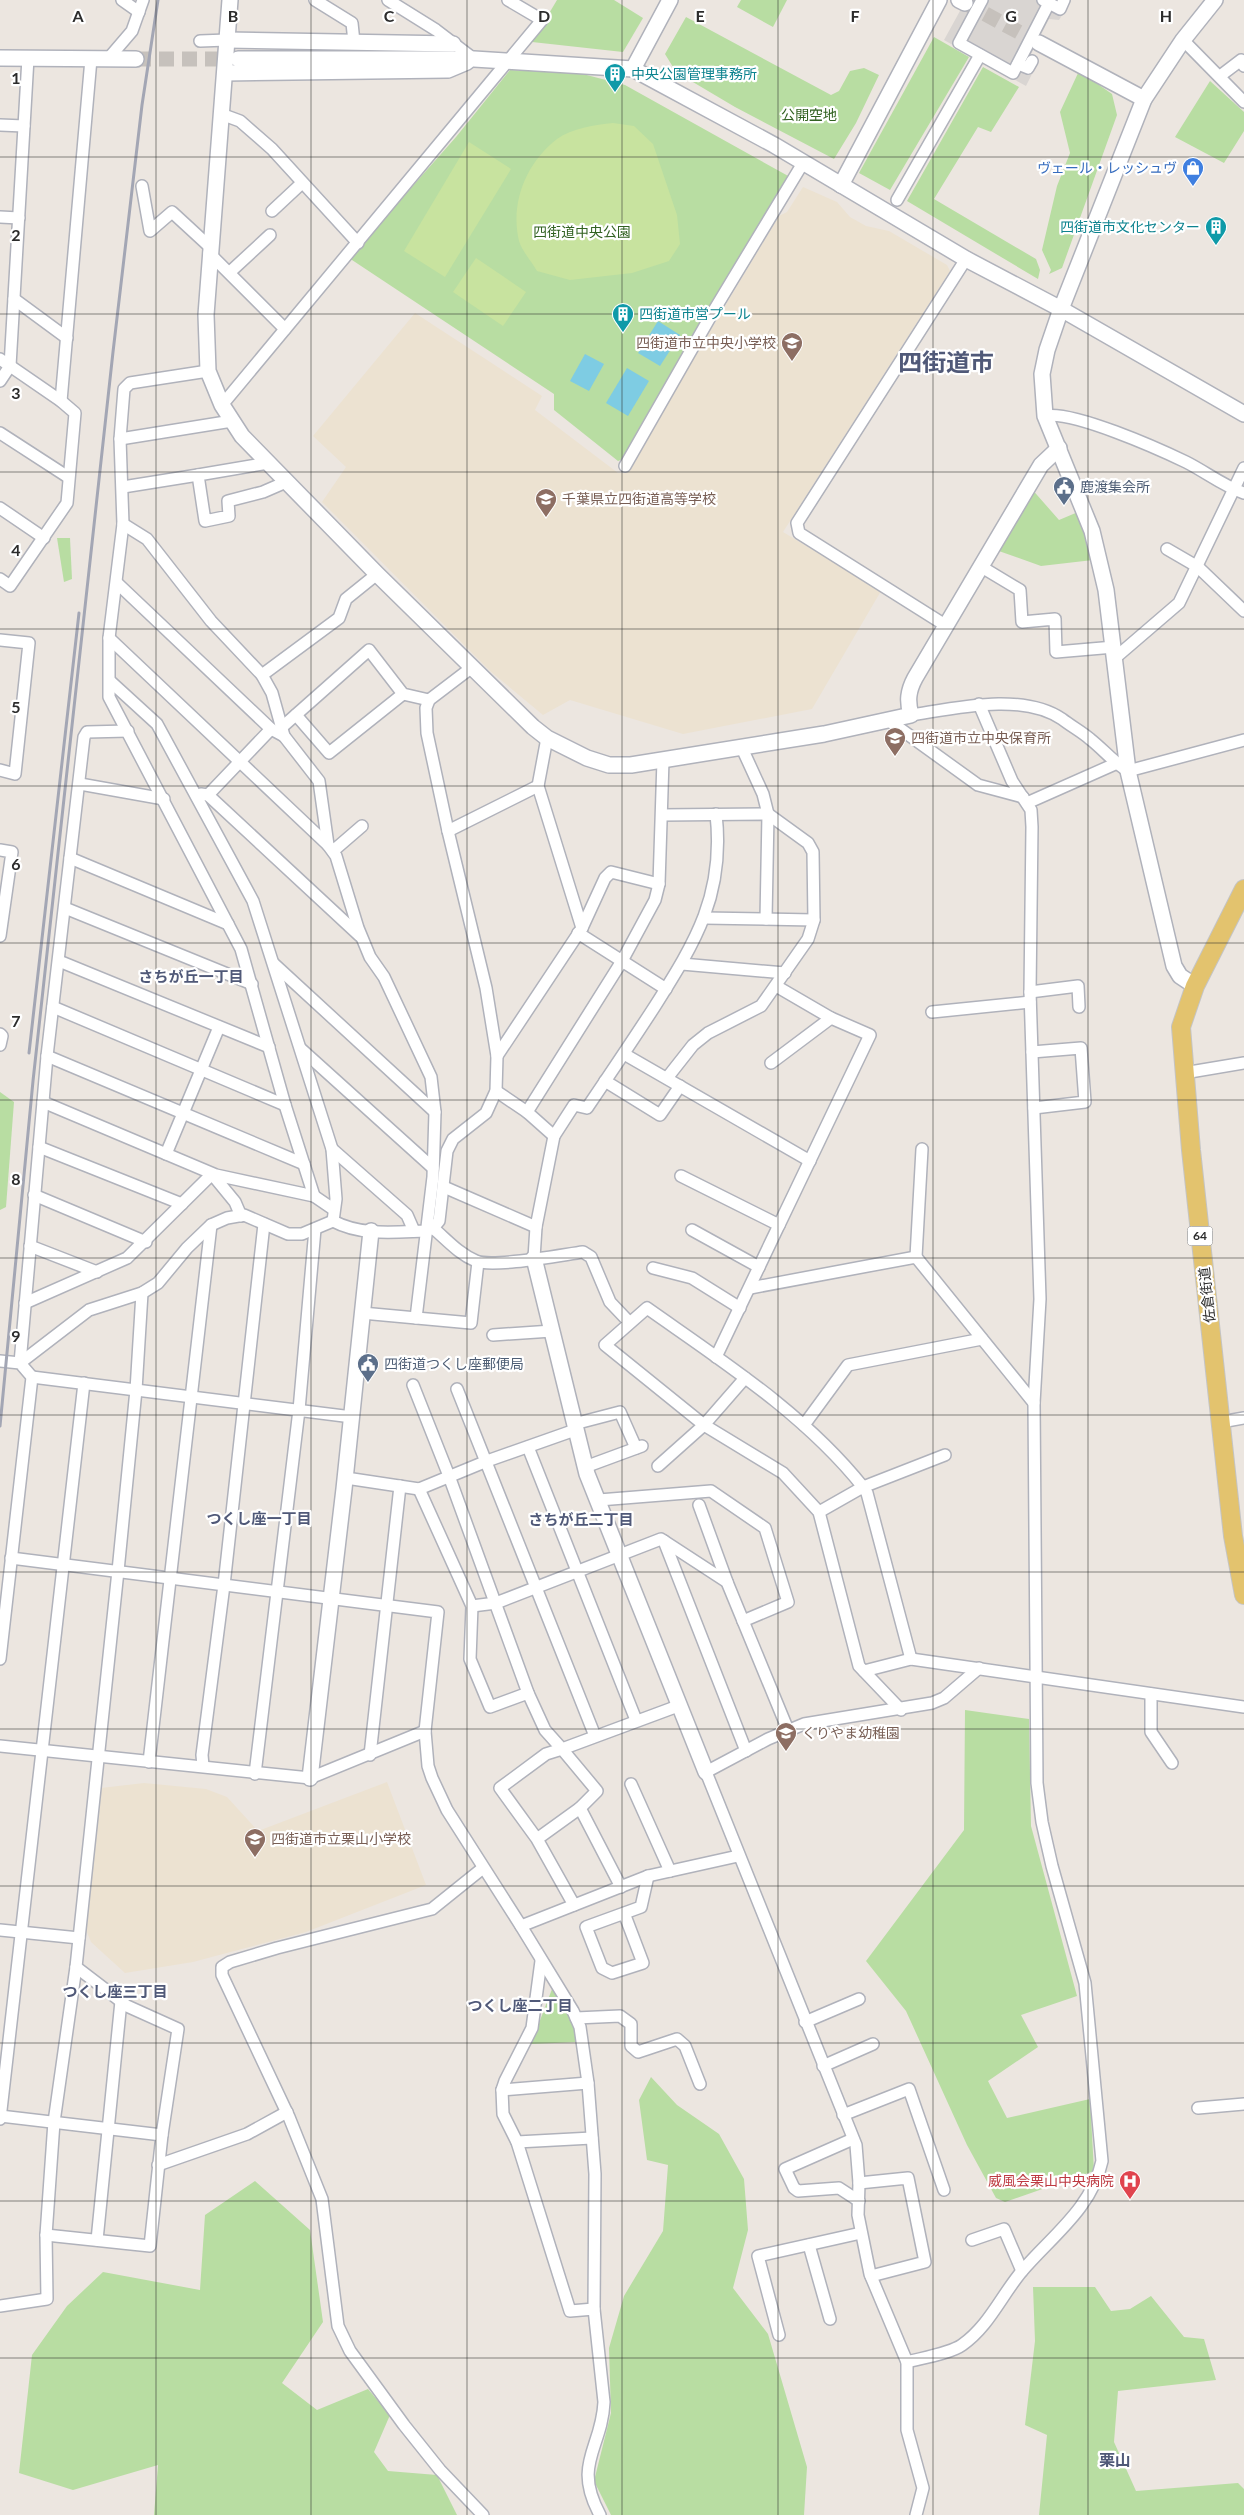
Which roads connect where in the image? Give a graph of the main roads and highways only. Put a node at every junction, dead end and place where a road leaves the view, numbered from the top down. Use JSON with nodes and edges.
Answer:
{"nodes":[{"id":1,"x":1244,"y":889,"type":"edge"},
{"id":2,"x":1244,"y":1595,"type":"edge"}],
"edges":[{"from":1,"to":2,"type":"main road","name":"佐倉街道","number":"64"}]}
